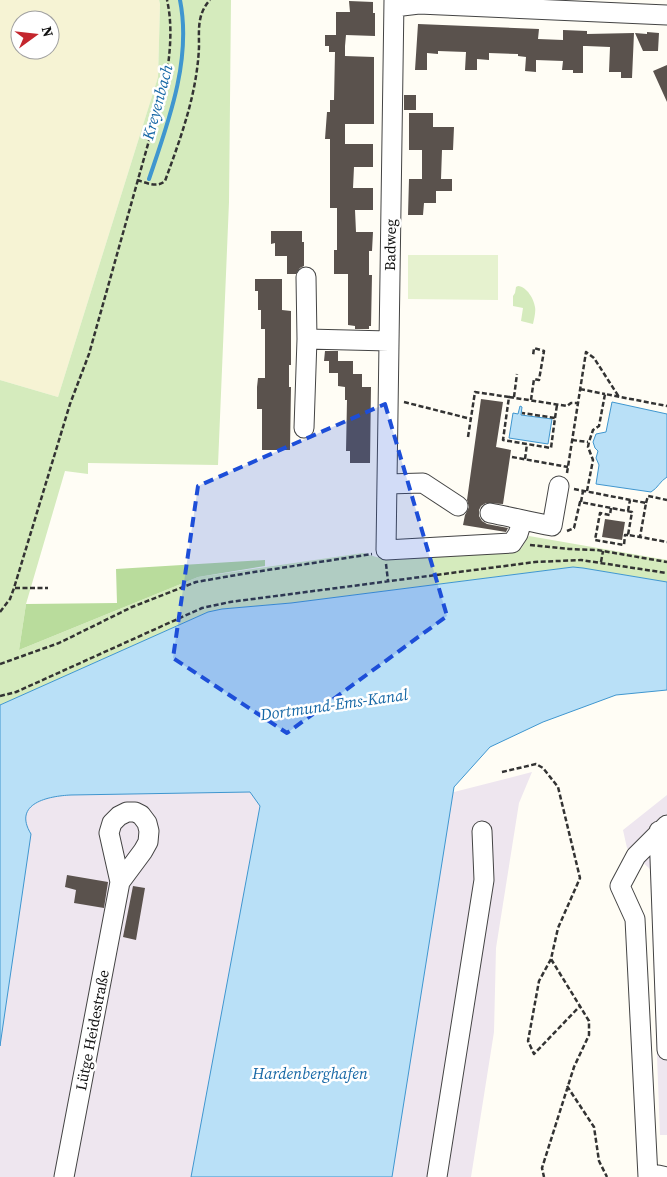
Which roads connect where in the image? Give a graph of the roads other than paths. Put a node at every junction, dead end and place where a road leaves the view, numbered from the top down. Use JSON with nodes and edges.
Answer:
{"nodes":[{"id":1,"x":418,"y":2,"type":"edge"},
{"id":2,"x":394,"y":4,"type":"edge"},
{"id":3,"x":667,"y":15,"type":"edge"},
{"id":4,"x":306,"y":277,"type":"dead end"},
{"id":5,"x":307,"y":339,"type":"junction"},
{"id":6,"x":389,"y":341,"type":"junction"},
{"id":7,"x":304,"y":428,"type":"dead end"},
{"id":8,"x":563,"y":481,"type":"road end"},
{"id":9,"x":387,"y":487,"type":"junction"},
{"id":10,"x":458,"y":506,"type":"dead end"},
{"id":11,"x":490,"y":513,"type":"dead end"},
{"id":12,"x":522,"y":521,"type":"junction"},
{"id":13,"x":663,"y":828,"type":"edge"},
{"id":14,"x":482,"y":831,"type":"dead end"},
{"id":15,"x":120,"y":882,"type":"dead end"},
{"id":16,"x":667,"y":1050,"type":"edge"},
{"id":17,"x":64,"y":1177,"type":"edge"},
{"id":18,"x":437,"y":1177,"type":"edge"},
{"id":19,"x":648,"y":1177,"type":"edge"},
{"id":20,"x":654,"y":1177,"type":"edge"},
{"id":21,"x":667,"y":1177,"type":"edge"}],
"edges":[{"from":1,"to":2,"type":"street"},
{"from":1,"to":3,"type":"street"},
{"from":2,"to":6,"type":"street","name":"Badweg"},
{"from":4,"to":5,"type":"street"},
{"from":5,"to":6,"type":"street"},
{"from":5,"to":7,"type":"street"},
{"from":6,"to":9,"type":"street","name":"Badweg"},
{"from":8,"to":12,"type":"street"},
{"from":9,"to":10,"type":"street"},
{"from":9,"to":12,"type":"street","name":"Badweg"},
{"from":11,"to":12,"type":"street"},
{"from":13,"to":16,"type":"street"},
{"from":13,"to":19,"type":"street"},
{"from":14,"to":18,"type":"street"},
{"from":15,"to":17,"type":"street","name":"Lütge Heidestraße"},
{"from":20,"to":21,"type":"street"}]}
